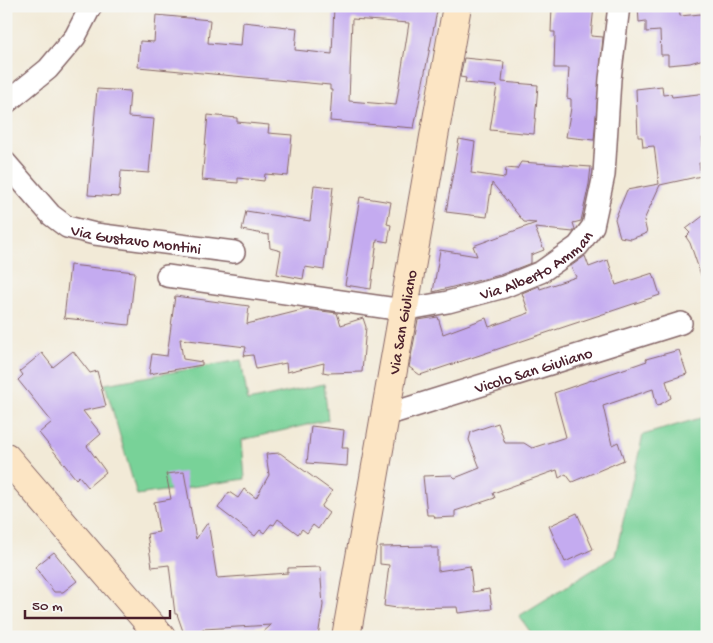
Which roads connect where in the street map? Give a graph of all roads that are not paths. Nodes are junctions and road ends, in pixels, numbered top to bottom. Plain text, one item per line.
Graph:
1 (91, 6) edge
2 (457, 6) edge
3 (618, 6) edge
4 (6, 102) edge
5 (6, 163) edge
6 (234, 252) dead end
7 (167, 276) dead end
8 (403, 310) junction
9 (680, 324) dead end
10 (386, 415) junction
11 (6, 457) edge
12 (161, 637) edge
13 (346, 637) edge

1 - 4 street
2 - 8 main road, Via San Giuliano
3 - 8 street, Via Alberto Amman
5 - 6 street, Via Gustavo Montini
7 - 8 street
8 - 10 main road, Via San Giuliano
9 - 10 street, Vicolo San Giuliano
10 - 13 main road, Via San Giuliano
11 - 12 main road

